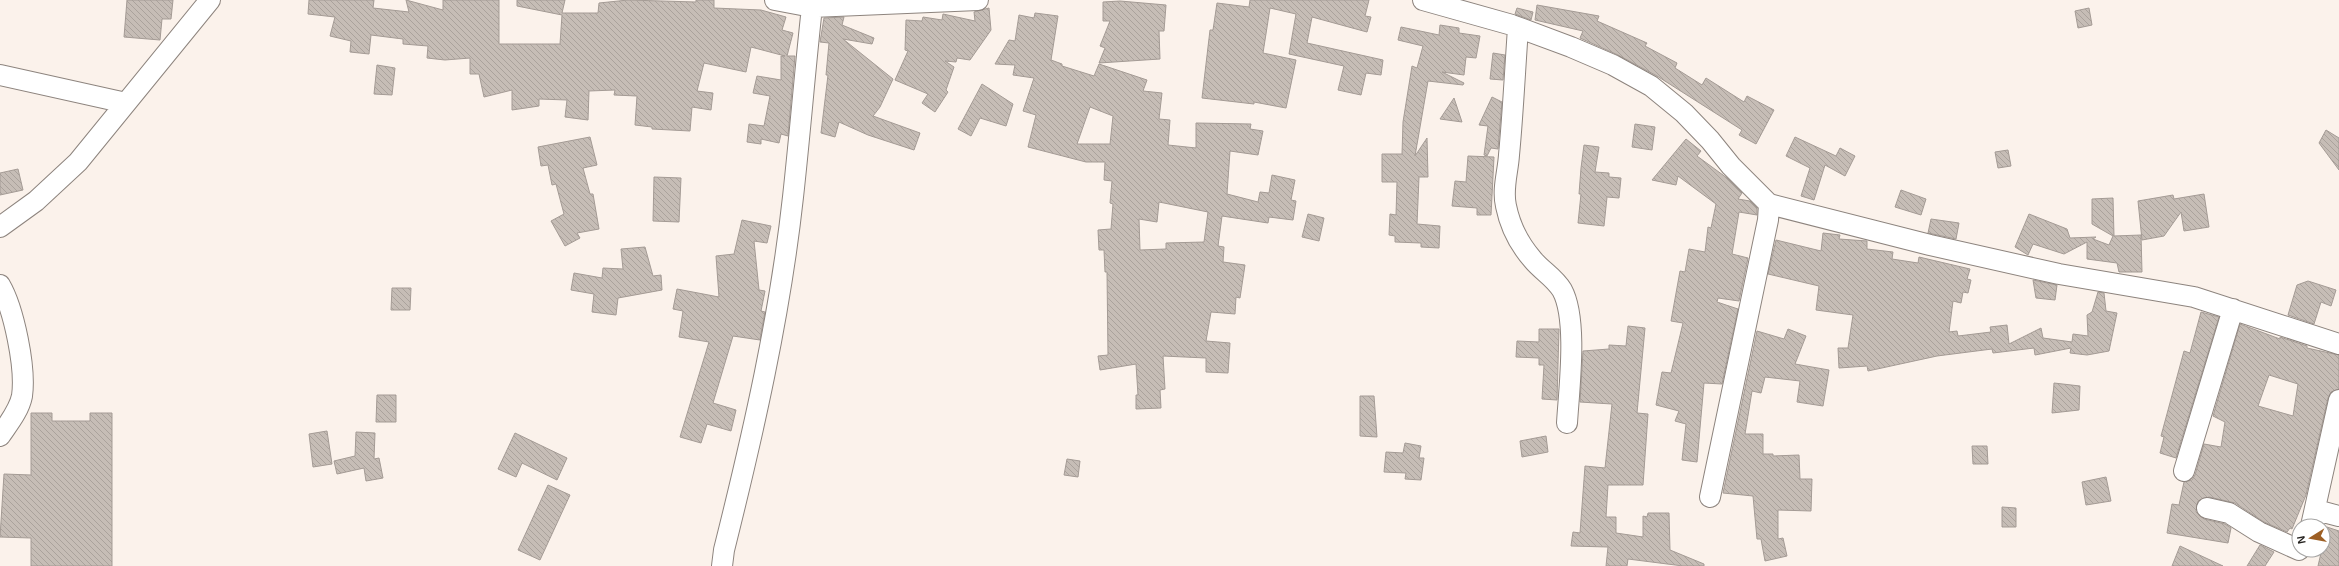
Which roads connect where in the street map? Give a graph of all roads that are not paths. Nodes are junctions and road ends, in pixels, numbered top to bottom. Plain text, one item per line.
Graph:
1 (210, 0) edge
2 (775, 0) edge
3 (978, 0) edge
4 (1423, 0) edge
5 (812, 7) junction
6 (1518, 28) junction
7 (0, 75) edge
8 (126, 103) junction
9 (1769, 204) junction
10 (0, 227) edge
11 (0, 285) edge
12 (2233, 309) junction
13 (2339, 344) edge
14 (2339, 400) edge
15 (1567, 423) dead end
16 (0, 436) edge
17 (2184, 471) dead end
18 (1710, 497) dead end
19 (2207, 508) dead end
20 (2339, 516) edge
21 (2314, 518) edge
22 (2291, 548) edge
23 (722, 566) edge

1 - 8 street
2 - 5 street
3 - 5 street
4 - 6 street
5 - 23 street
6 - 9 street
6 - 15 street
7 - 8 street
8 - 10 street
9 - 12 street
9 - 18 street
11 - 16 street
12 - 13 street
12 - 17 street
14 - 21 street
19 - 22 street
20 - 21 street

